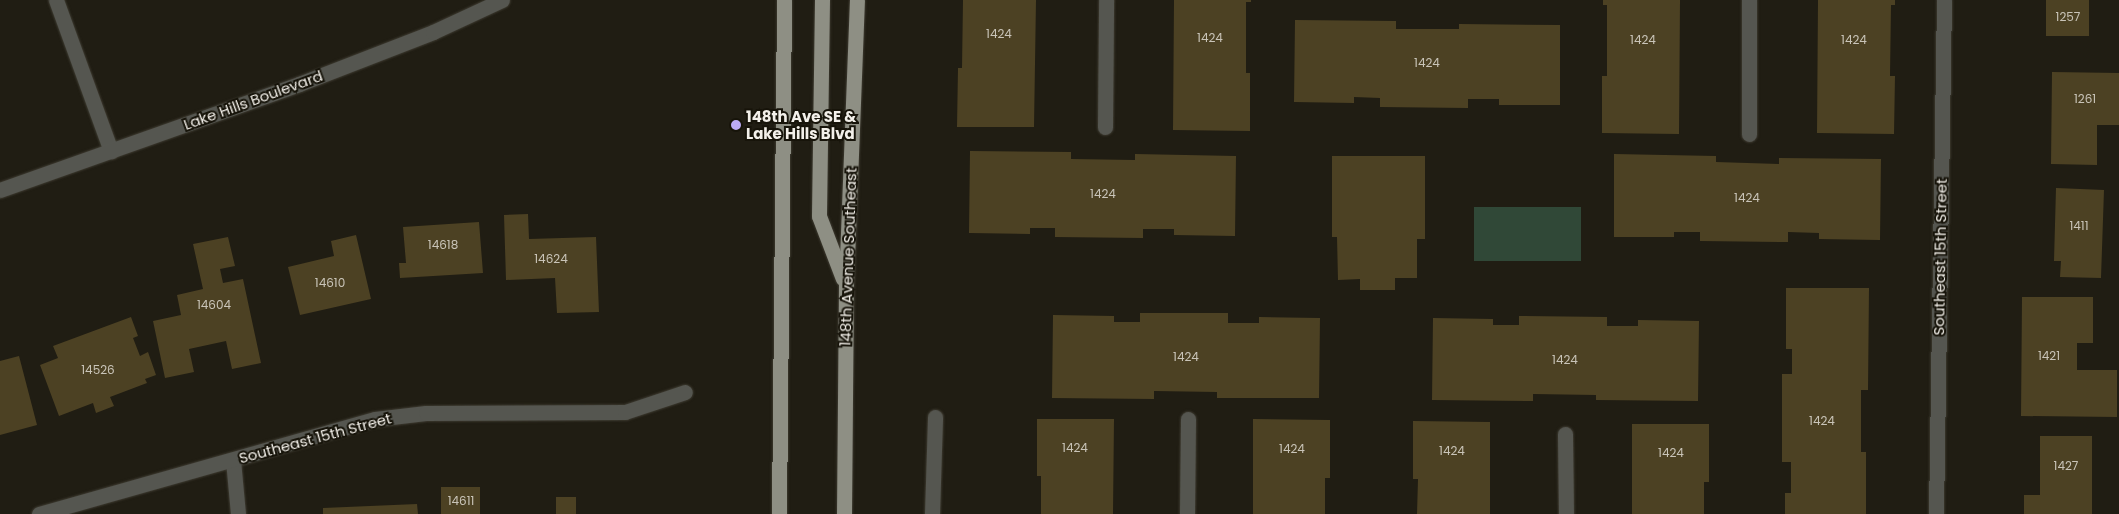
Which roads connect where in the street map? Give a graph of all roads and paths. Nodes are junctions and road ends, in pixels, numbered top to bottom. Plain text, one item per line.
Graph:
1 (56, 0) edge
2 (502, 0) edge
3 (784, 0) edge
4 (822, 0) edge
5 (857, 0) edge
6 (1106, 0) edge
7 (1749, 0) edge
8 (1944, 0) edge
9 (1105, 126) dead end
10 (1749, 134) dead end
11 (111, 151) junction
12 (0, 190) edge
13 (846, 285) junction
14 (685, 392) dead end
15 (935, 418) dead end
16 (1188, 419) dead end
17 (1565, 434) dead end
18 (233, 460) junction
19 (39, 514) edge
20 (238, 514) edge
21 (779, 514) edge
22 (844, 514) edge
23 (932, 514) edge
24 (1187, 514) edge
25 (1566, 514) edge
26 (1936, 514) edge

1 - 11 street
2 - 11 street, Lake Hills Boulevard
3 - 21 main road
4 - 13 main road
5 - 13 main road, 148th Avenue Southeast
6 - 9 street
7 - 10 street
8 - 26 street, Southeast 15th Street
11 - 12 street, Lake Hills Boulevard
13 - 22 main road, 148th Avenue Southeast
14 - 18 street, Southeast 15th Street
15 - 23 street
16 - 24 street
17 - 25 street
18 - 19 street, Southeast 15th Street
18 - 20 street

